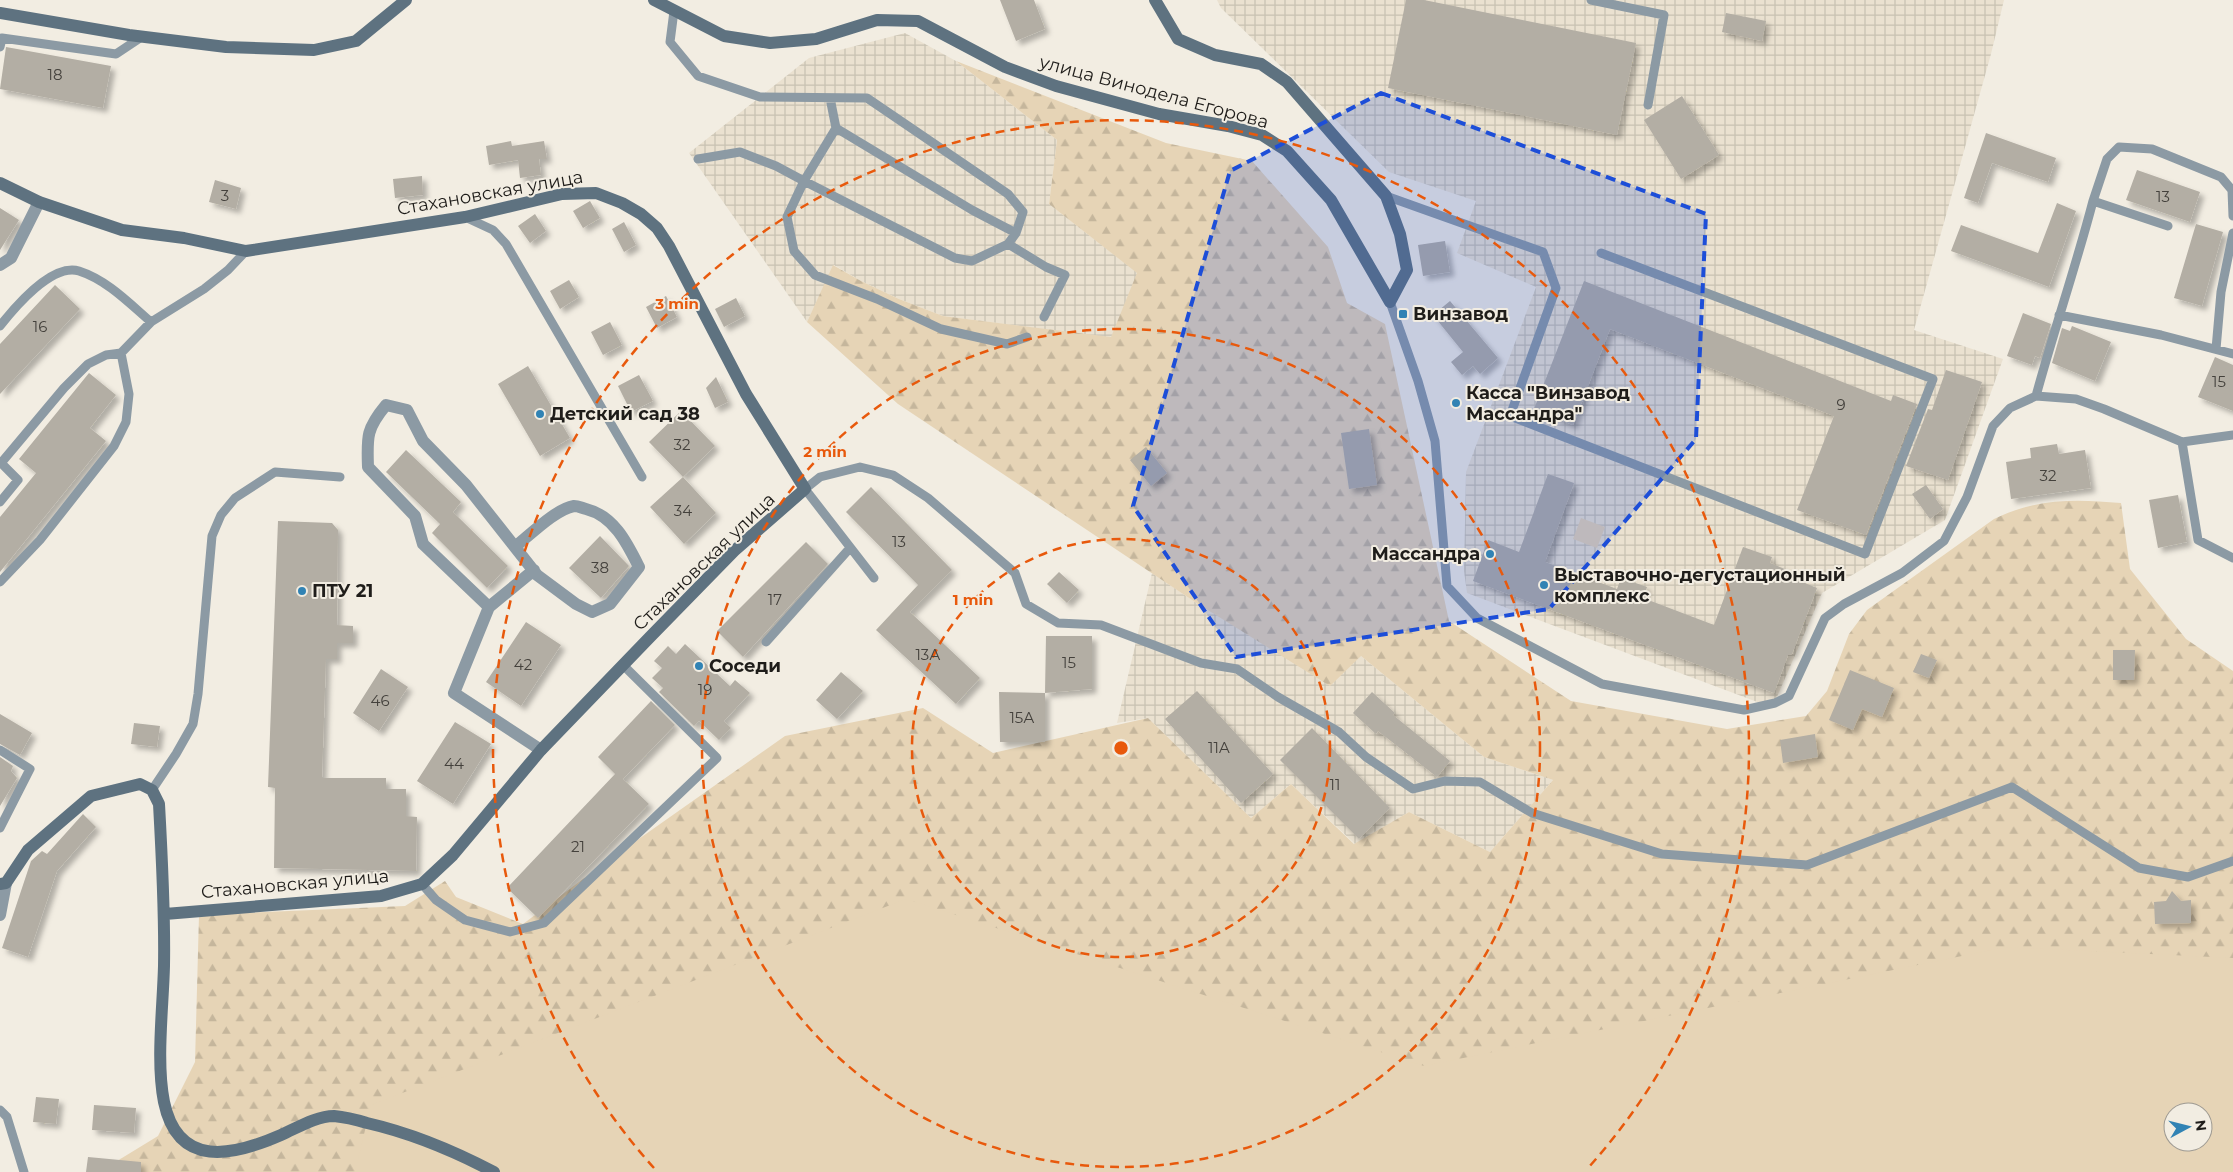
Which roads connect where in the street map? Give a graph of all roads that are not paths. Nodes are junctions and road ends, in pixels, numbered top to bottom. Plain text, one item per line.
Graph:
1 (406, 0) edge
2 (654, 0) edge
3 (1156, 0) edge
4 (1592, 0) edge
5 (674, 12) junction
6 (0, 14) edge
7 (143, 36) junction
8 (0, 47) edge
9 (830, 98) junction
10 (1648, 105) dead end
11 (836, 128) junction
12 (698, 159) dead end
13 (804, 181) junction
14 (0, 183) edge
15 (1386, 196) junction
16 (2093, 201) junction
17 (39, 202) junction
18 (2233, 216) edge
19 (465, 217) junction
20 (2168, 226) dead end
21 (1016, 233) junction
22 (2233, 233) edge
23 (1008, 244) junction
24 (246, 251) junction
25 (1601, 253) dead end
26 (0, 265) edge
27 (1390, 302) junction
28 (2058, 315) junction
29 (1044, 317) dead end
30 (151, 322) junction
31 (0, 326) edge
32 (1027, 337) dead end
33 (2216, 349) junction
34 (121, 352) junction
35 (2233, 354) edge
36 (2036, 396) junction
37 (2233, 435) edge
38 (2182, 442) junction
39 (340, 477) dead end
40 (642, 477) dead end
41 (805, 489) junction
42 (0, 502) edge
43 (516, 546) junction
44 (850, 548) junction
45 (2233, 558) edge
46 (534, 570) junction
47 (874, 578) dead end
48 (0, 582) edge
49 (489, 607) junction
50 (766, 642) dead end
51 (624, 665) junction
52 (0, 750) edge
53 (541, 750) junction
54 (152, 790) junction
55 (0, 828) edge
56 (2233, 861) edge
57 (3, 884) edge
58 (422, 884) junction
59 (165, 914) junction
60 (0, 915) edge
61 (0, 1110) edge
62 (24, 1172) edge
63 (494, 1172) edge

1 - 7 main road
2 - 5 main road, улица Винодела Егорова
3 - 15 main road
4 - 10 lane
5 - 9 lane
5 - 27 main road, улица Винодела Егорова
6 - 7 main road
7 - 8 lane
9 - 11 lane
9 - 21 lane
11 - 13 lane
11 - 21 lane
12 - 13 lane
13 - 23 lane
13 - 32 lane
14 - 17 main road, Стахановская улица
15 - 25 lane
15 - 27 main road
16 - 18 lane
16 - 20 lane
16 - 28 lane
17 - 24 main road, Стахановская улица
17 - 26 street
19 - 24 main road, Стахановская улица
19 - 40 lane
19 - 41 main road, Стахановская улица
21 - 23 lane
22 - 33 lane
23 - 29 lane
24 - 30 lane
27 - 36 lane, улица Винодела Егорова
28 - 33 lane
28 - 36 lane
30 - 31 lane
30 - 34 lane
33 - 35 lane
34 - 42 lane
34 - 48 lane
36 - 38 lane, улица Винодела Егорова
37 - 38 lane
38 - 45 lane
39 - 54 lane
41 - 44 lane
41 - 51 main road, Стахановская улица
41 - 56 lane
43 - 46 street
43 - 46 street
43 - 49 street
44 - 47 lane
44 - 50 lane
46 - 49 street
49 - 53 street
51 - 53 main road, Стахановская улица
51 - 58 lane
52 - 55 lane
53 - 58 main road, Стахановская улица
54 - 57 main road
54 - 59 main road
57 - 60 street
58 - 59 main road, Стахановская улица
59 - 63 main road
61 - 62 lane

